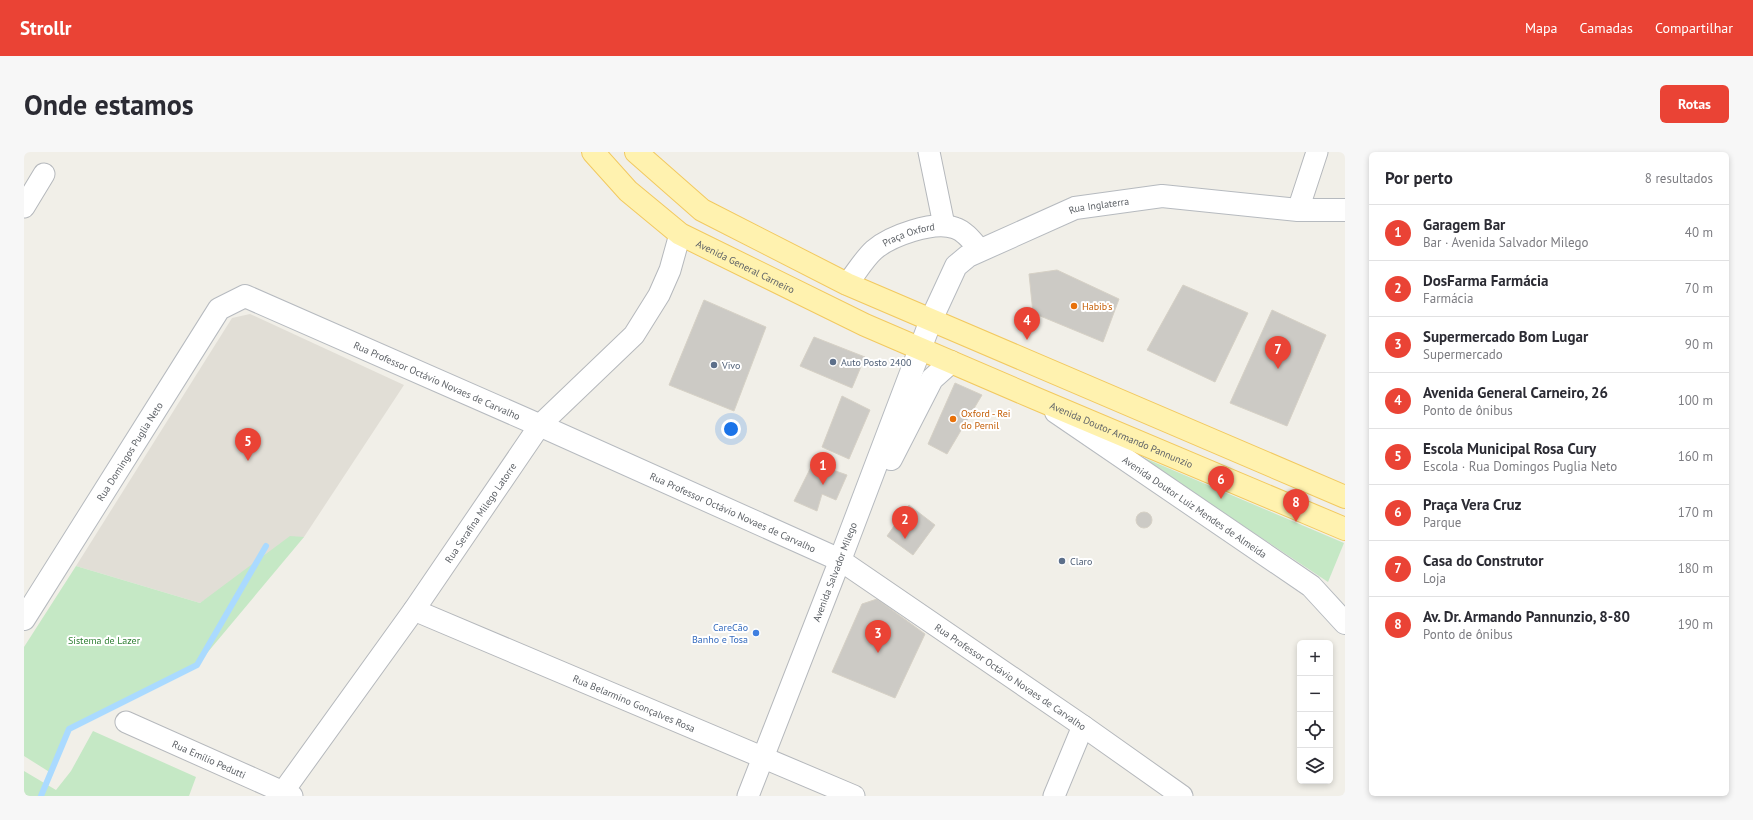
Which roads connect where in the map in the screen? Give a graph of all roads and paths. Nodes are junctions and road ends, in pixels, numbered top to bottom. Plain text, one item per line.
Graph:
1 (593, 152) edge
2 (636, 152) edge
3 (929, 152) edge
4 (1317, 152) edge
5 (44, 174) dead end
6 (24, 207) edge
7 (1298, 210) junction
8 (1345, 210) edge
9 (944, 225) junction
10 (680, 234) junction
11 (980, 250) junction
12 (847, 284) junction
13 (245, 296) joint
14 (931, 320) junction
15 (920, 348) junction
16 (951, 362) junction
17 (1037, 399) junction
18 (540, 425) junction
19 (1345, 497) edge
20 (1345, 529) edge
21 (840, 560) junction
22 (414, 610) junction
23 (24, 619) edge
24 (1345, 623) edge
25 (126, 722) dead end
26 (1083, 726) junction
27 (763, 758) junction
28 (284, 794) edge
29 (748, 796) edge
30 (854, 796) edge
31 (1054, 796) edge
32 (1182, 796) edge

1 - 10 main road, Avenida General Carneiro
2 - 12 main road
3 - 9 street
4 - 7 street
5 - 6 street
7 - 8 street, Rua Inglaterra
7 - 11 street, Rua Inglaterra
9 - 11 street, Praça Oxford
9 - 12 street, Praça Oxford
10 - 15 main road, Avenida General Carneiro
10 - 18 street, Rua Serafina Milego Latorre
11 - 14 street, Rua Inglaterra
12 - 14 main road
13 - 18 street, Rua Professor Octávio Novaes de Carvalho
13 - 23 street, Rua Domingos Puglia Neto
14 - 15 street, Rua Inglaterra
14 - 19 main road
15 - 16 main road, Avenida Doutor Armando Pannunzio
15 - 21 street, Avenida Salvador Milego
16 - 17 main road, Avenida Doutor Armando Pannunzio
16 - 21 street
17 - 20 main road, Avenida Doutor Armando Pannunzio
17 - 24 street, Avenida Doutor Luiz Mendes de Almeida
18 - 21 street, Rua Professor Octávio Novaes de Carvalho
18 - 22 street, Rua Serafina Milego Latorre
21 - 26 street, Rua Professor Octávio Novaes de Carvalho
21 - 27 street, Avenida Salvador Milego
22 - 27 street, Rua Belarmino Gonçalves Rosa
22 - 28 street, Rua Serafina Milego Latorre
25 - 28 street, Rua Emílio Pedutti
26 - 31 street
26 - 32 street, Rua Professor Octávio Novaes de Carvalho
27 - 29 street, Avenida Salvador Milego
27 - 30 street, Rua Belarmino Gonçalves Rosa

